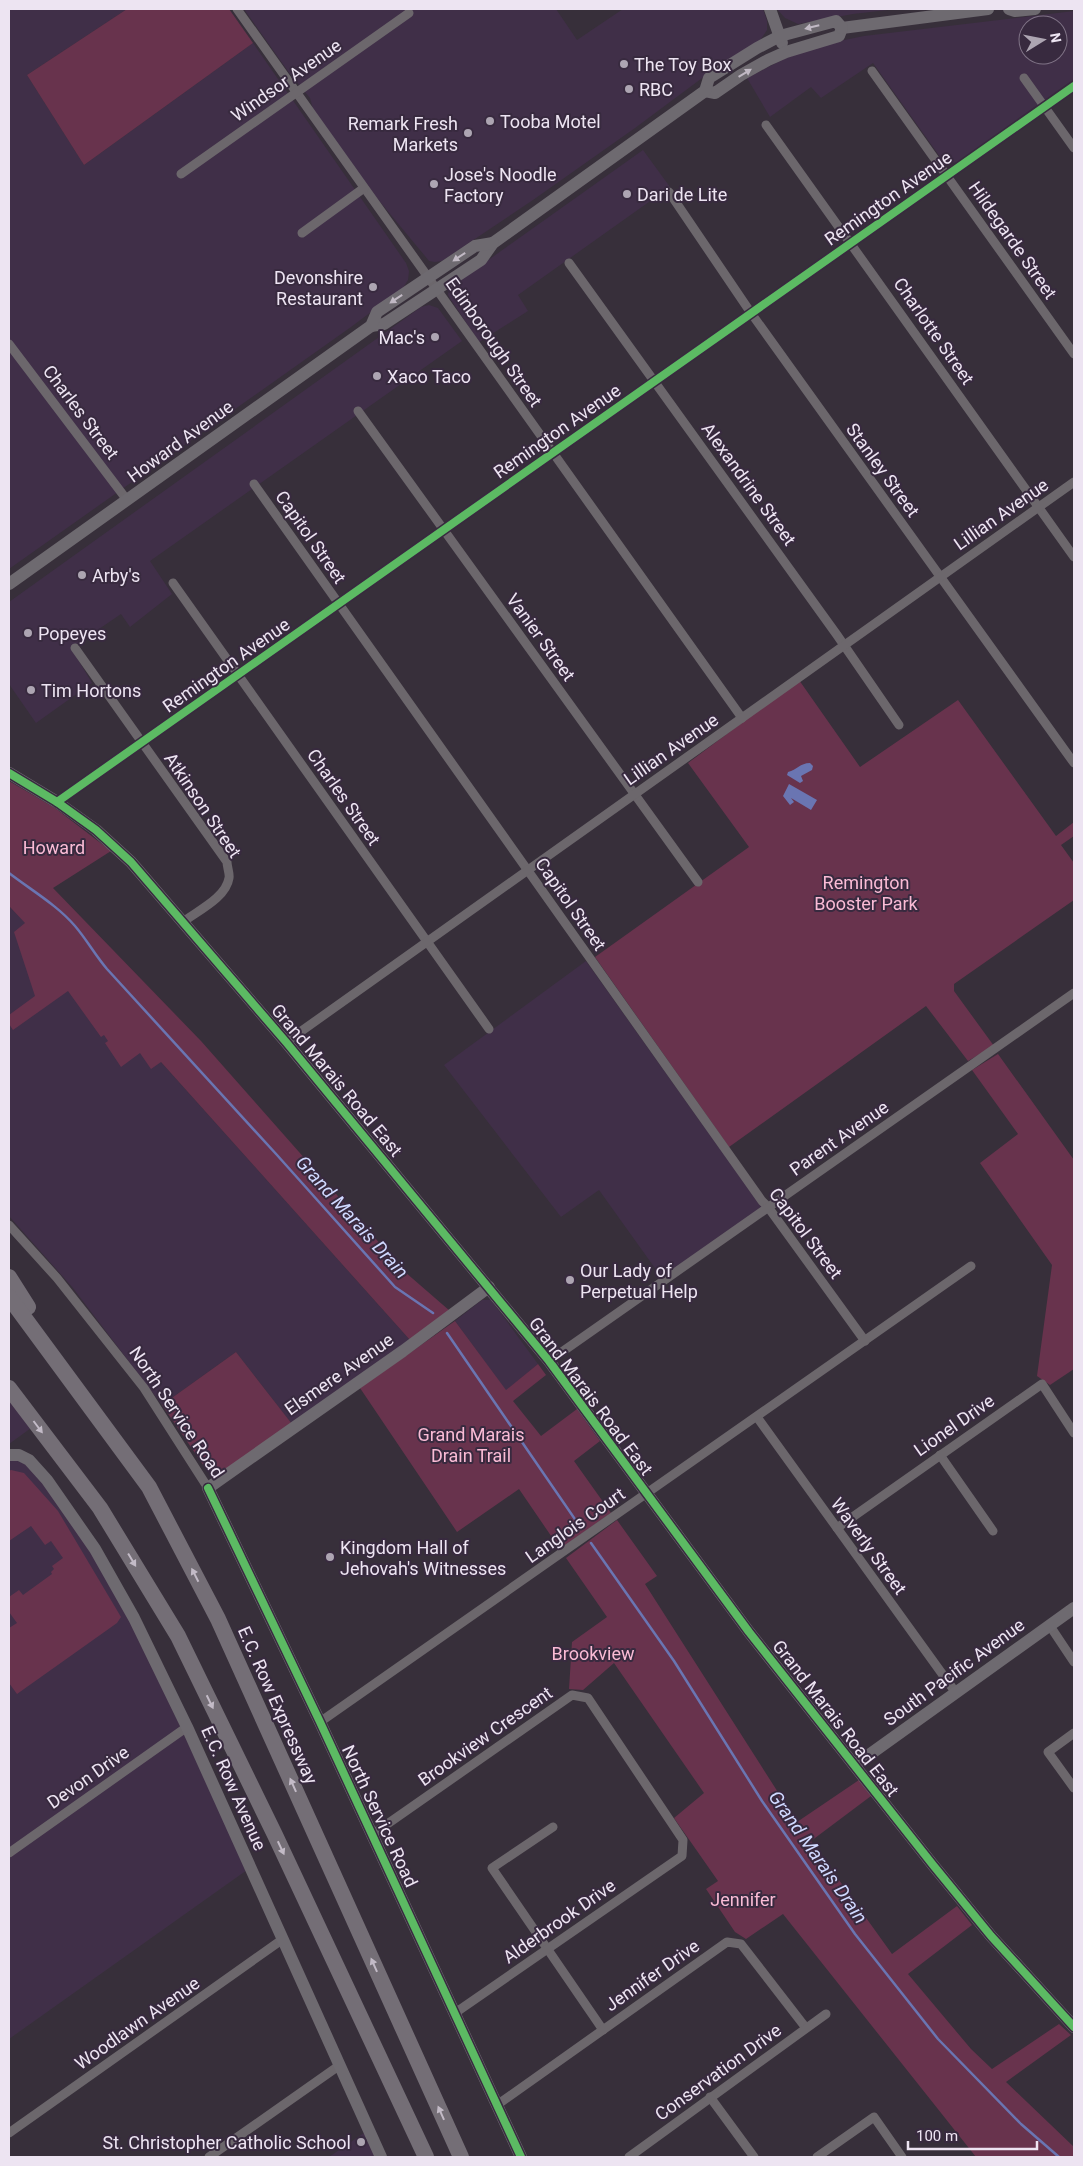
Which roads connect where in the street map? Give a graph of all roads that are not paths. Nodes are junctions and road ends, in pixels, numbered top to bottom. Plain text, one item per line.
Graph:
1 (237, 9) edge
2 (770, 9) edge
3 (988, 9) edge
4 (1009, 9) edge
5 (1035, 9) edge
6 (409, 13) dead end
7 (842, 28) junction
8 (780, 36) junction
9 (786, 52) junction
10 (872, 71) dead end
11 (1024, 78) dead end
12 (1074, 86) edge
13 (705, 91) junction
14 (296, 93) junction
15 (1044, 106) junction
16 (766, 124) dead end
17 (1074, 148) edge
18 (180, 174) dead end
19 (947, 175) junction
20 (364, 188) junction
21 (669, 192) dead end
22 (302, 233) dead end
23 (493, 243) junction
24 (851, 243) junction
25 (569, 263) dead end
26 (428, 278) junction
27 (437, 290) junction
28 (751, 313) junction
29 (371, 326) junction
30 (9, 344) edge
31 (1074, 354) edge
32 (654, 381) junction
33 (358, 411) dead end
34 (552, 453) junction
35 (1074, 482) edge
36 (254, 484) dead end
37 (127, 500) junction
38 (1039, 507) junction
39 (444, 530) junction
40 (1074, 557) edge
41 (940, 577) junction
42 (173, 583) dead end
43 (9, 584) edge
44 (338, 604) junction
45 (845, 645) junction
46 (75, 648) dead end
47 (238, 675) junction
48 (742, 718) junction
49 (899, 725) dead end
50 (142, 742) junction
51 (1074, 763) edge
52 (9, 773) edge
53 (634, 794) junction
54 (57, 802) junction
55 (527, 871) junction
56 (698, 882) dead end
57 (183, 922) junction
58 (428, 942) junction
59 (1074, 993) edge
60 (490, 1029) dead end
61 (286, 1042) junction
62 (768, 1207) junction
63 (9, 1225) edge
64 (970, 1266) dead end
65 (9, 1278) edge
66 (489, 1287) junction
67 (9, 1297) edge
68 (865, 1341) junction
69 (549, 1361) junction
70 (9, 1388) edge
71 (757, 1417) junction
72 (1074, 1433) edge
73 (940, 1454) junction
74 (14, 1455) edge
75 (149, 1488) junction
76 (208, 1488) junction
77 (646, 1495) junction
78 (837, 1528) junction
79 (993, 1531) dead end
80 (1074, 1608) edge
81 (1050, 1626) junction
82 (1074, 1662) edge
83 (956, 1693) junction
84 (320, 1722) junction
85 (187, 1727) junction
86 (1074, 1733) edge
87 (855, 1765) junction
88 (1074, 1788) edge
89 (553, 1827) dead end
90 (372, 1834) junction
91 (9, 1853) edge
92 (682, 1856) joint
93 (283, 1939) junction
94 (549, 1948) junction
95 (455, 2014) junction
96 (826, 2014) dead end
97 (1074, 2027) edge
98 (806, 2028) junction
99 (603, 2030) junction
100 (340, 2065) junction
101 (710, 2097) junction
102 (497, 2105) junction
103 (9, 2133) edge
104 (209, 2157) edge
105 (381, 2157) edge
106 (426, 2157) edge
107 (461, 2157) edge
108 (521, 2157) edge
109 (629, 2157) edge
110 (754, 2157) edge
111 (817, 2157) edge
112 (902, 2157) edge

1 - 14 street, Edinborough Street
2 - 8 street
3 - 7 street, Howard Avenue
4 - 5 street
6 - 14 street, Windsor Avenue
7 -> 8 street, Howard Avenue
7 - 9 street, Howard Avenue
8 - 9 street
8 - 13 street, Howard Avenue
13 -> 9 street, Howard Avenue
10 - 19 street, Hildegarde Street
11 - 15 street
12 - 15 street, Remington Avenue
13 - 23 street, Howard Avenue
14 - 18 street, Windsor Avenue
14 - 20 street, Edinborough Street
15 - 17 street
15 - 19 street, Remington Avenue
16 - 24 street, Charlotte Street
19 - 24 street, Remington Avenue
19 - 31 street, Hildegarde Street
20 - 22 street
20 - 26 street, Edinborough Street
21 - 28 street, Stanley Street
23 -> 26 street, Howard Avenue
23 - 27 street, Howard Avenue
24 - 28 street, Remington Avenue
24 - 38 street, Charlotte Street
25 - 32 street, Alexandrine Street
26 - 27 street, Edinborough Street
26 -> 29 street, Howard Avenue
27 - 29 street, Howard Avenue
27 - 34 street, Edinborough Street
28 - 32 street, Remington Avenue
28 - 41 street, Stanley Street
29 - 37 street, Howard Avenue
30 - 37 street, Charles Street
32 - 34 street, Remington Avenue
32 - 45 street, Alexandrine Street
33 - 39 street, Vanier Street
34 - 39 street, Remington Avenue
34 - 48 street, Edinborough Street
35 - 38 street, Lillian Avenue
36 - 44 street, Capitol Street
37 - 43 street, Howard Avenue
38 - 40 street, Charlotte Street
38 - 41 street, Lillian Avenue
39 - 44 street, Remington Avenue
39 - 53 street, Vanier Street
41 - 45 street, Lillian Avenue
41 - 51 street, Stanley Street
42 - 47 street, Charles Street
44 - 47 street, Remington Avenue
44 - 55 street, Capitol Street
45 - 48 street, Lillian Avenue
45 - 49 street, Alexandrine Street
46 - 50 street, Atkinson Street
47 - 50 street, Remington Avenue
47 - 58 street, Charles Street
48 - 53 street, Lillian Avenue
50 - 54 street, Remington Avenue
50 - 57 street, Atkinson Street
52 - 54 street, Grand Marais Road East
53 - 55 street, Lillian Avenue
53 - 56 street, Vanier Street
54 - 57 street, Grand Marais Road East
55 - 58 street, Lillian Avenue
55 - 62 street, Capitol Street
57 - 61 street, Grand Marais Road East
58 - 60 street, Charles Street
58 - 61 street, Lillian Avenue
59 - 62 street, Parent Avenue
61 - 66 street, Grand Marais Road East
62 - 68 street, Capitol Street
62 - 69 street, Parent Avenue
63 - 76 street, North Service Road
64 - 68 street, Langlois Court
65 - 75 highway
66 - 69 street, Grand Marais Road East
66 - 76 street, Elsmere Avenue
67 - 75 highway, E.C. Row Expressway
68 - 71 street, Langlois Court
69 - 77 street, Grand Marais Road East
70 -> 106 highway
71 - 77 street, Langlois Court
71 - 78 street, Waverly Street
72 - 73 street, Lionel Drive
73 - 78 street, Lionel Drive
73 - 79 street
74 - 85 street, E.C. Row Avenue
107 -> 75 highway, E.C. Row Expressway
76 - 84 street, North Service Road
77 - 84 street, Langlois Court
77 - 87 street, Grand Marais Road East
78 - 83 street, Waverly Street
80 - 81 street, South Pacific Avenue
81 - 82 street
81 - 83 street, South Pacific Avenue
83 - 87 street, South Pacific Avenue
84 - 90 street, North Service Road
85 - 91 street, Devon Drive
85 - 93 street, E.C. Row Avenue
86 - 88 street
87 - 97 street, Grand Marais Road East
89 - 94 street
90 - 92 street, Brookview Crescent
90 - 95 street, North Service Road
92 - 94 street, Alderbrook Drive
93 - 100 street, E.C. Row Avenue
93 - 103 street, Woodlawn Avenue
94 - 95 street, Alderbrook Drive
94 - 99 street
95 - 102 street, North Service Road
96 - 98 street, Conservation Drive
98 - 99 street, Jennifer Drive
98 - 101 street, Conservation Drive
99 - 102 street, Jennifer Drive
100 - 104 street
100 - 105 street, E.C. Row Avenue
101 - 109 street, Conservation Drive
101 - 110 street
102 - 108 street, North Service Road
111 - 112 street

